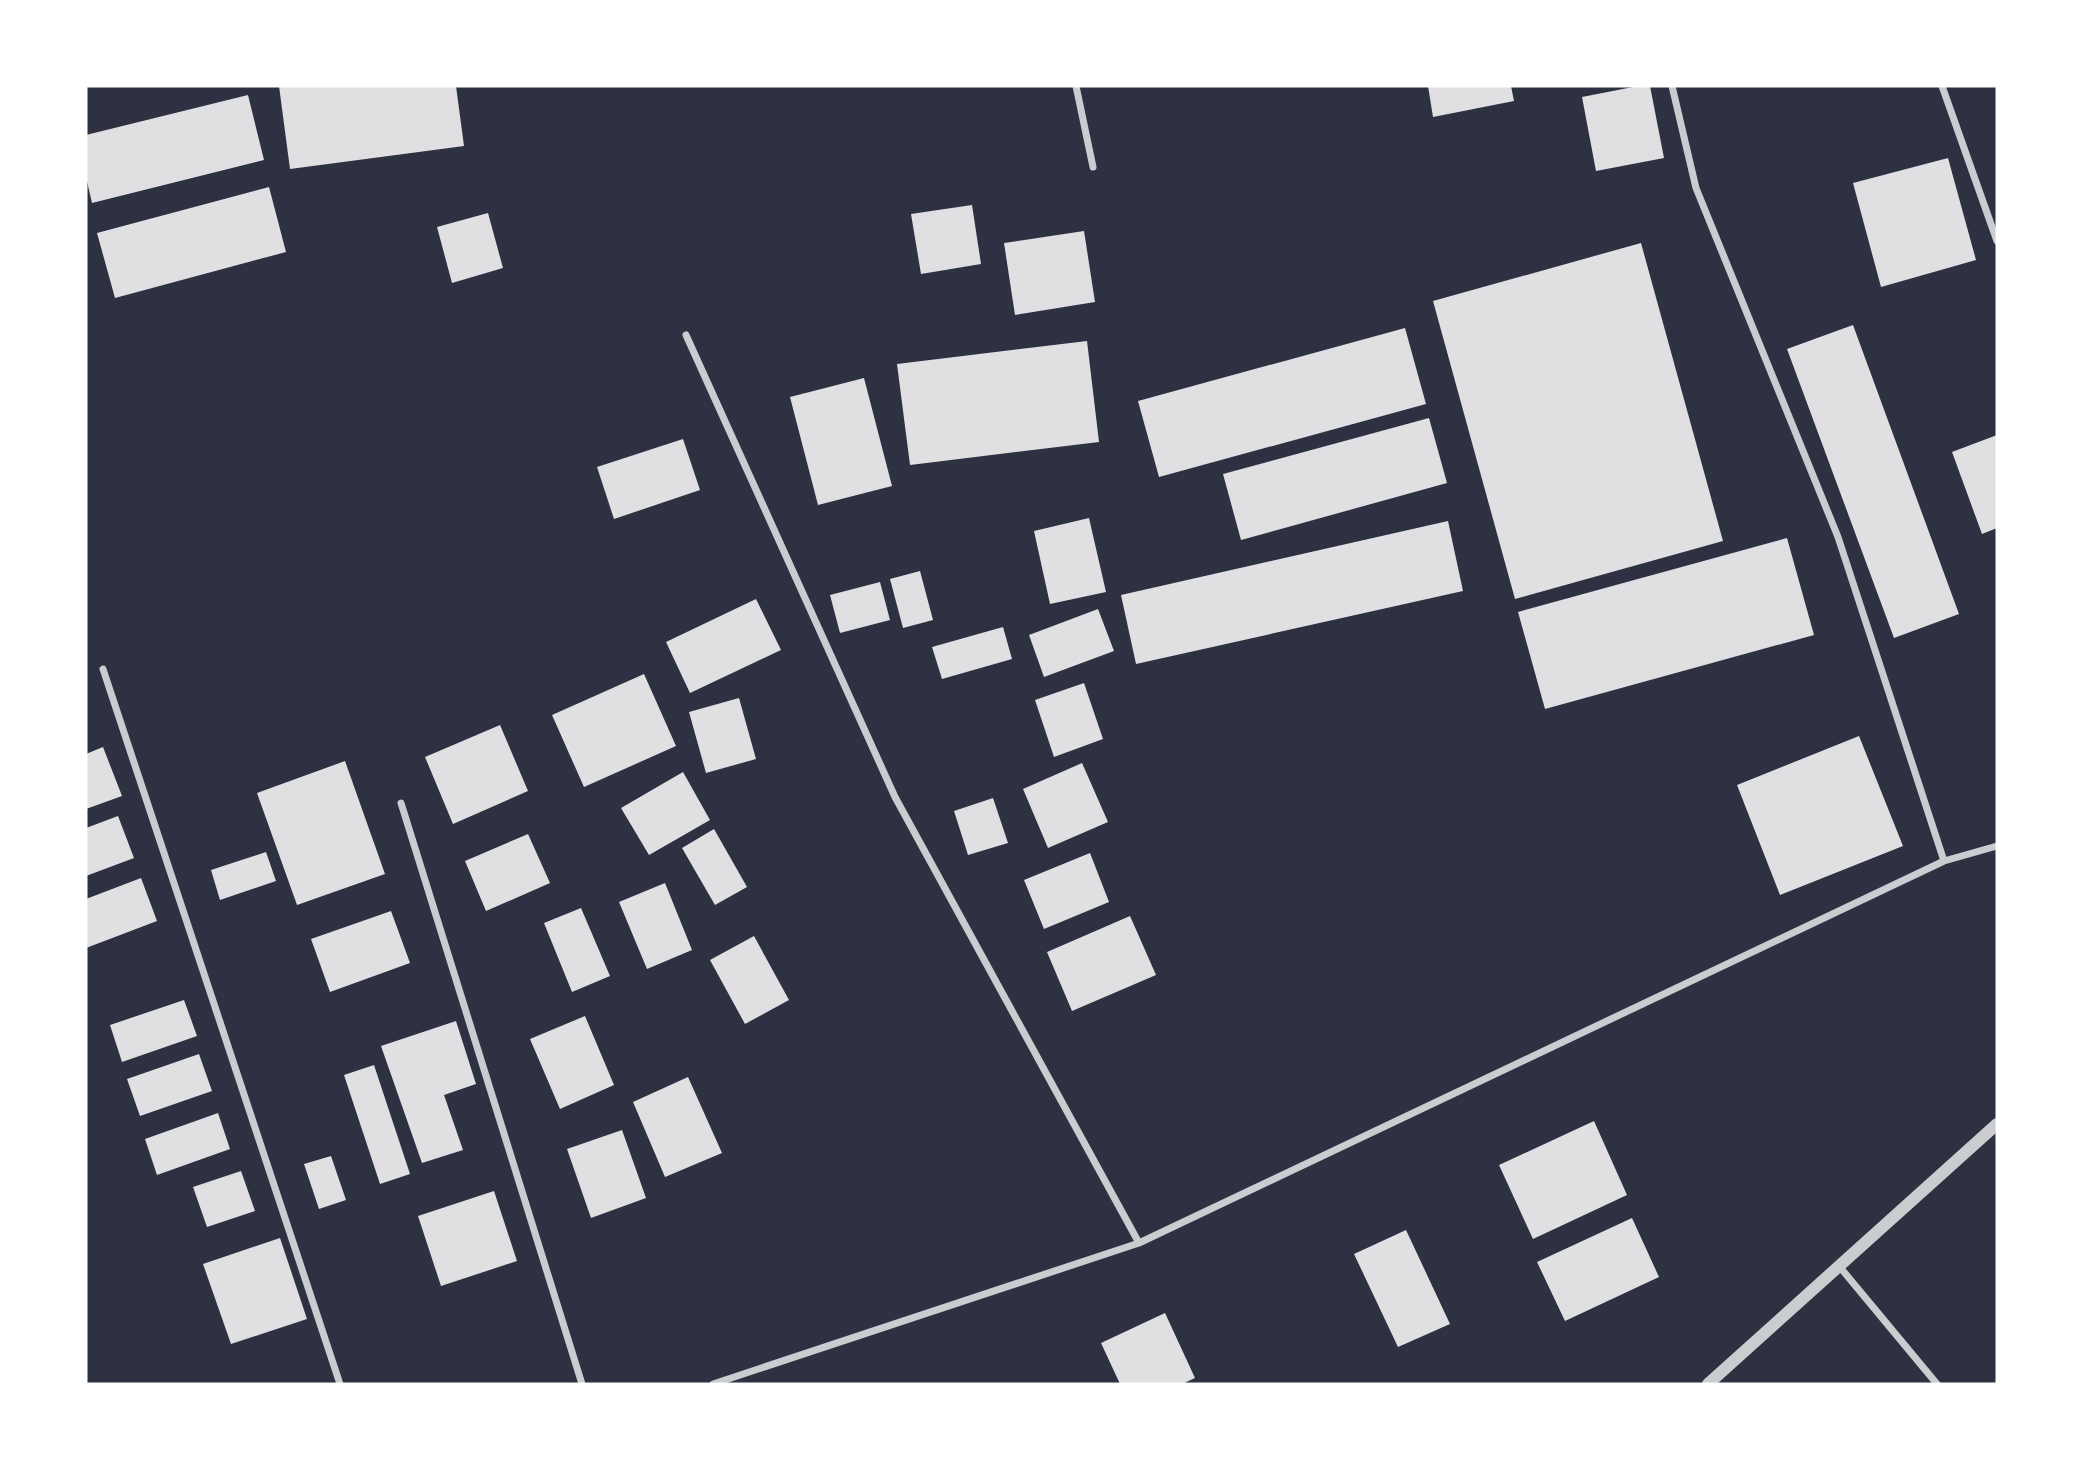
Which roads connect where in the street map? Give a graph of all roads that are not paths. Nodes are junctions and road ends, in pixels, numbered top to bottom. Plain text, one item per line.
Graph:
1 (1076, 86) edge
2 (1672, 86) edge
3 (1942, 86) edge
4 (1093, 167) dead end
5 (1997, 241) edge
6 (686, 335) dead end
7 (103, 669) dead end
8 (401, 803) dead end
9 (1997, 846) edge
10 (1944, 862) junction
11 (1997, 1124) edge
12 (1139, 1243) junction
13 (1839, 1266) junction
14 (340, 1384) edge
15 (582, 1384) edge
16 (713, 1384) edge
17 (1708, 1384) edge
18 (1937, 1384) edge

1 - 4 street
2 - 10 street
3 - 5 street
6 - 12 street
7 - 14 street
8 - 15 street
9 - 10 street
10 - 12 street
11 - 13 street
12 - 16 street
13 - 17 street
13 - 18 street

